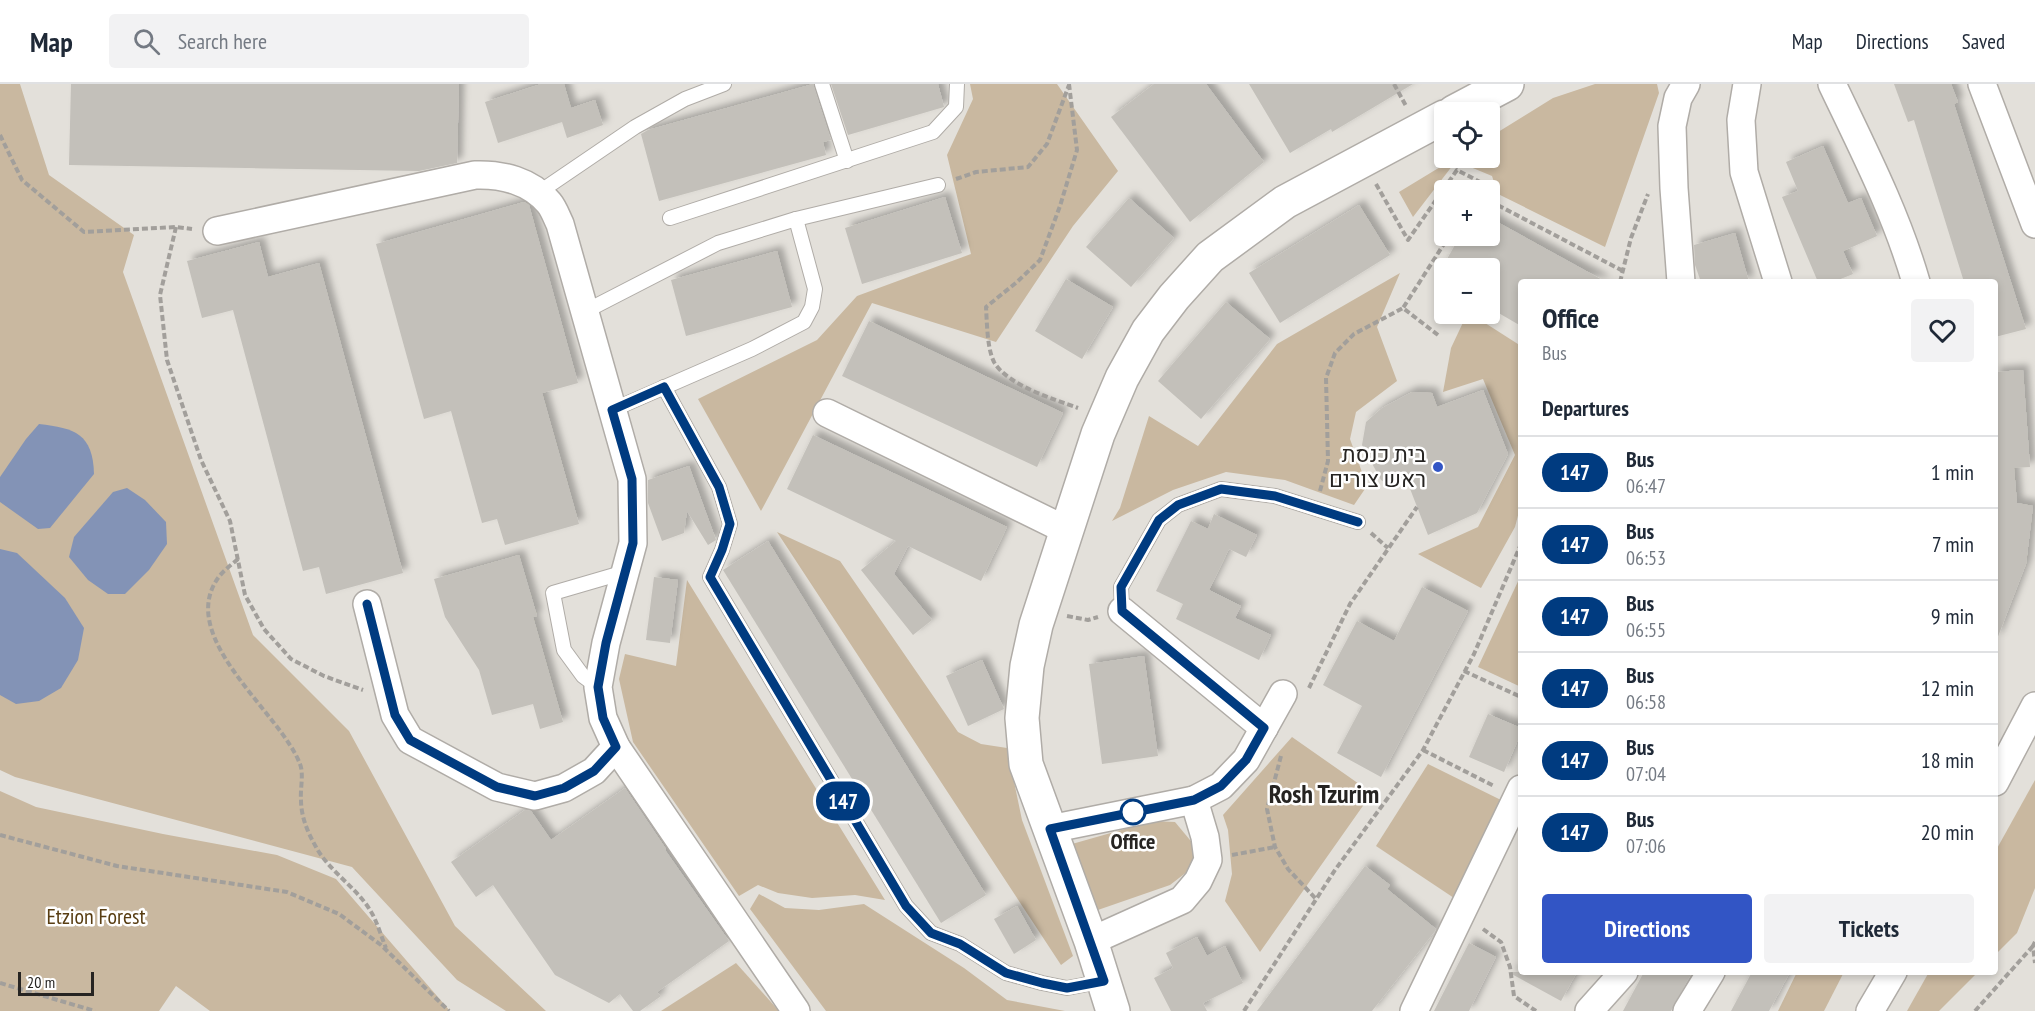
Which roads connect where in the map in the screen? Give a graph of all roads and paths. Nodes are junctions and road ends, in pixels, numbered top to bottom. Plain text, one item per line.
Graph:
1 (724, 84) edge
2 (822, 84) edge
3 (957, 84) edge
4 (1069, 84) edge
5 (1507, 84) edge
6 (1686, 84) edge
7 (1747, 84) edge
8 (1832, 84) edge
9 (1982, 84) edge
10 (1473, 102) edge
11 (1434, 122) edge
12 (0, 135) edge
13 (847, 161) junction
14 (1363, 161) junction
15 (1449, 180) edge
16 (1476, 180) edge
17 (938, 185) joint
18 (538, 193) junction
19 (1648, 193) dead end
20 (1434, 202) edge
21 (1500, 206) edge
22 (670, 218) dead end
23 (796, 219) junction
24 (2035, 224) edge
25 (176, 227) junction
26 (217, 231) joint
27 (1443, 246) edge
28 (1623, 271) junction
29 (1621, 279) edge
30 (1680, 279) edge
31 (1777, 279) edge
32 (1915, 279) edge
33 (1403, 308) junction
34 (584, 312) junction
35 (1438, 335) dead end
36 (664, 387) junction
37 (612, 410) junction
38 (827, 413) dead end
39 (1105, 418) junction
40 (1417, 507) dead end
41 (1316, 509) junction
42 (1358, 522) dead end
43 (1066, 530) junction
44 (1518, 551) edge
45 (238, 559) junction
46 (625, 572) junction
47 (367, 604) dead end
48 (1122, 611) junction
49 (1041, 612) junction
50 (1464, 671) junction
51 (598, 687) junction
52 (1283, 694) joint
53 (390, 696) junction
54 (1518, 696) edge
55 (2035, 706) edge
56 (1264, 728) junction
57 (1285, 746) dead end
58 (616, 747) junction
59 (1423, 750) junction
60 (1998, 776) edge
61 (1518, 794) edge
62 (1518, 796) edge
63 (1194, 800) junction
64 (1050, 829) junction
65 (0, 835) edge
66 (1275, 847) junction
67 (1208, 860) junction
68 (1316, 899) junction
69 (1461, 913) junction
70 (1091, 941) junction
71 (2034, 944) edge
72 (387, 951) junction
73 (2035, 963) edge
74 (1621, 975) edge
75 (1709, 975) edge
76 (1891, 975) edge
77 (0, 983) edge
78 (1109, 996) edge
79 (95, 1011) edge
80 (449, 1011) edge
81 (796, 1011) edge
82 (1244, 1011) edge
83 (1414, 1011) edge
84 (1536, 1011) edge
85 (1589, 1011) edge
86 (1688, 1011) edge
87 (1870, 1011) edge
88 (1976, 1011) edge

1 - 18 lane
2 - 13 lane
3 - 13 lane
4 - 17 path
4 - 39 path
5 - 10 street
6 - 30 street
7 - 31 street
8 - 32 street
9 - 24 street
11 - 14 street
12 - 25 path
13 - 22 lane
14 - 20 path
14 - 39 street
15 - 16 path
17 - 23 lane
18 - 26 street
18 - 34 street
19 - 28 path
21 - 28 path
23 - 34 lane
23 - 36 lane
25 - 26 path
25 - 45 path
27 - 33 path
28 - 29 path
33 - 35 path
33 - 41 path
34 - 37 street
36 - 37 lane
36 - 78 lane
37 - 46 street
38 - 43 street
39 - 43 street
40 - 52 path
41 - 42 lane
41 - 48 lane
43 - 49 street
44 - 50 path
45 - 53 path
45 - 72 path
46 - 51 street
46 - 51 lane
47 - 53 street
48 - 49 path
48 - 56 street
49 - 64 street
50 - 54 path
50 - 59 path
51 - 58 street
52 - 56 street
53 - 58 street
55 - 60 street
56 - 63 street
57 - 66 path
58 - 81 street
59 - 61 path
59 - 68 path
62 - 69 street
63 - 64 street
63 - 67 street
64 - 70 street
65 - 72 path
66 - 67 path
66 - 68 path
67 - 70 street
68 - 82 path
69 - 83 street
69 - 84 path
70 - 78 street
71 - 73 path
71 - 88 path
72 - 80 path
74 - 85 street
75 - 86 street
76 - 87 street
77 - 79 path

